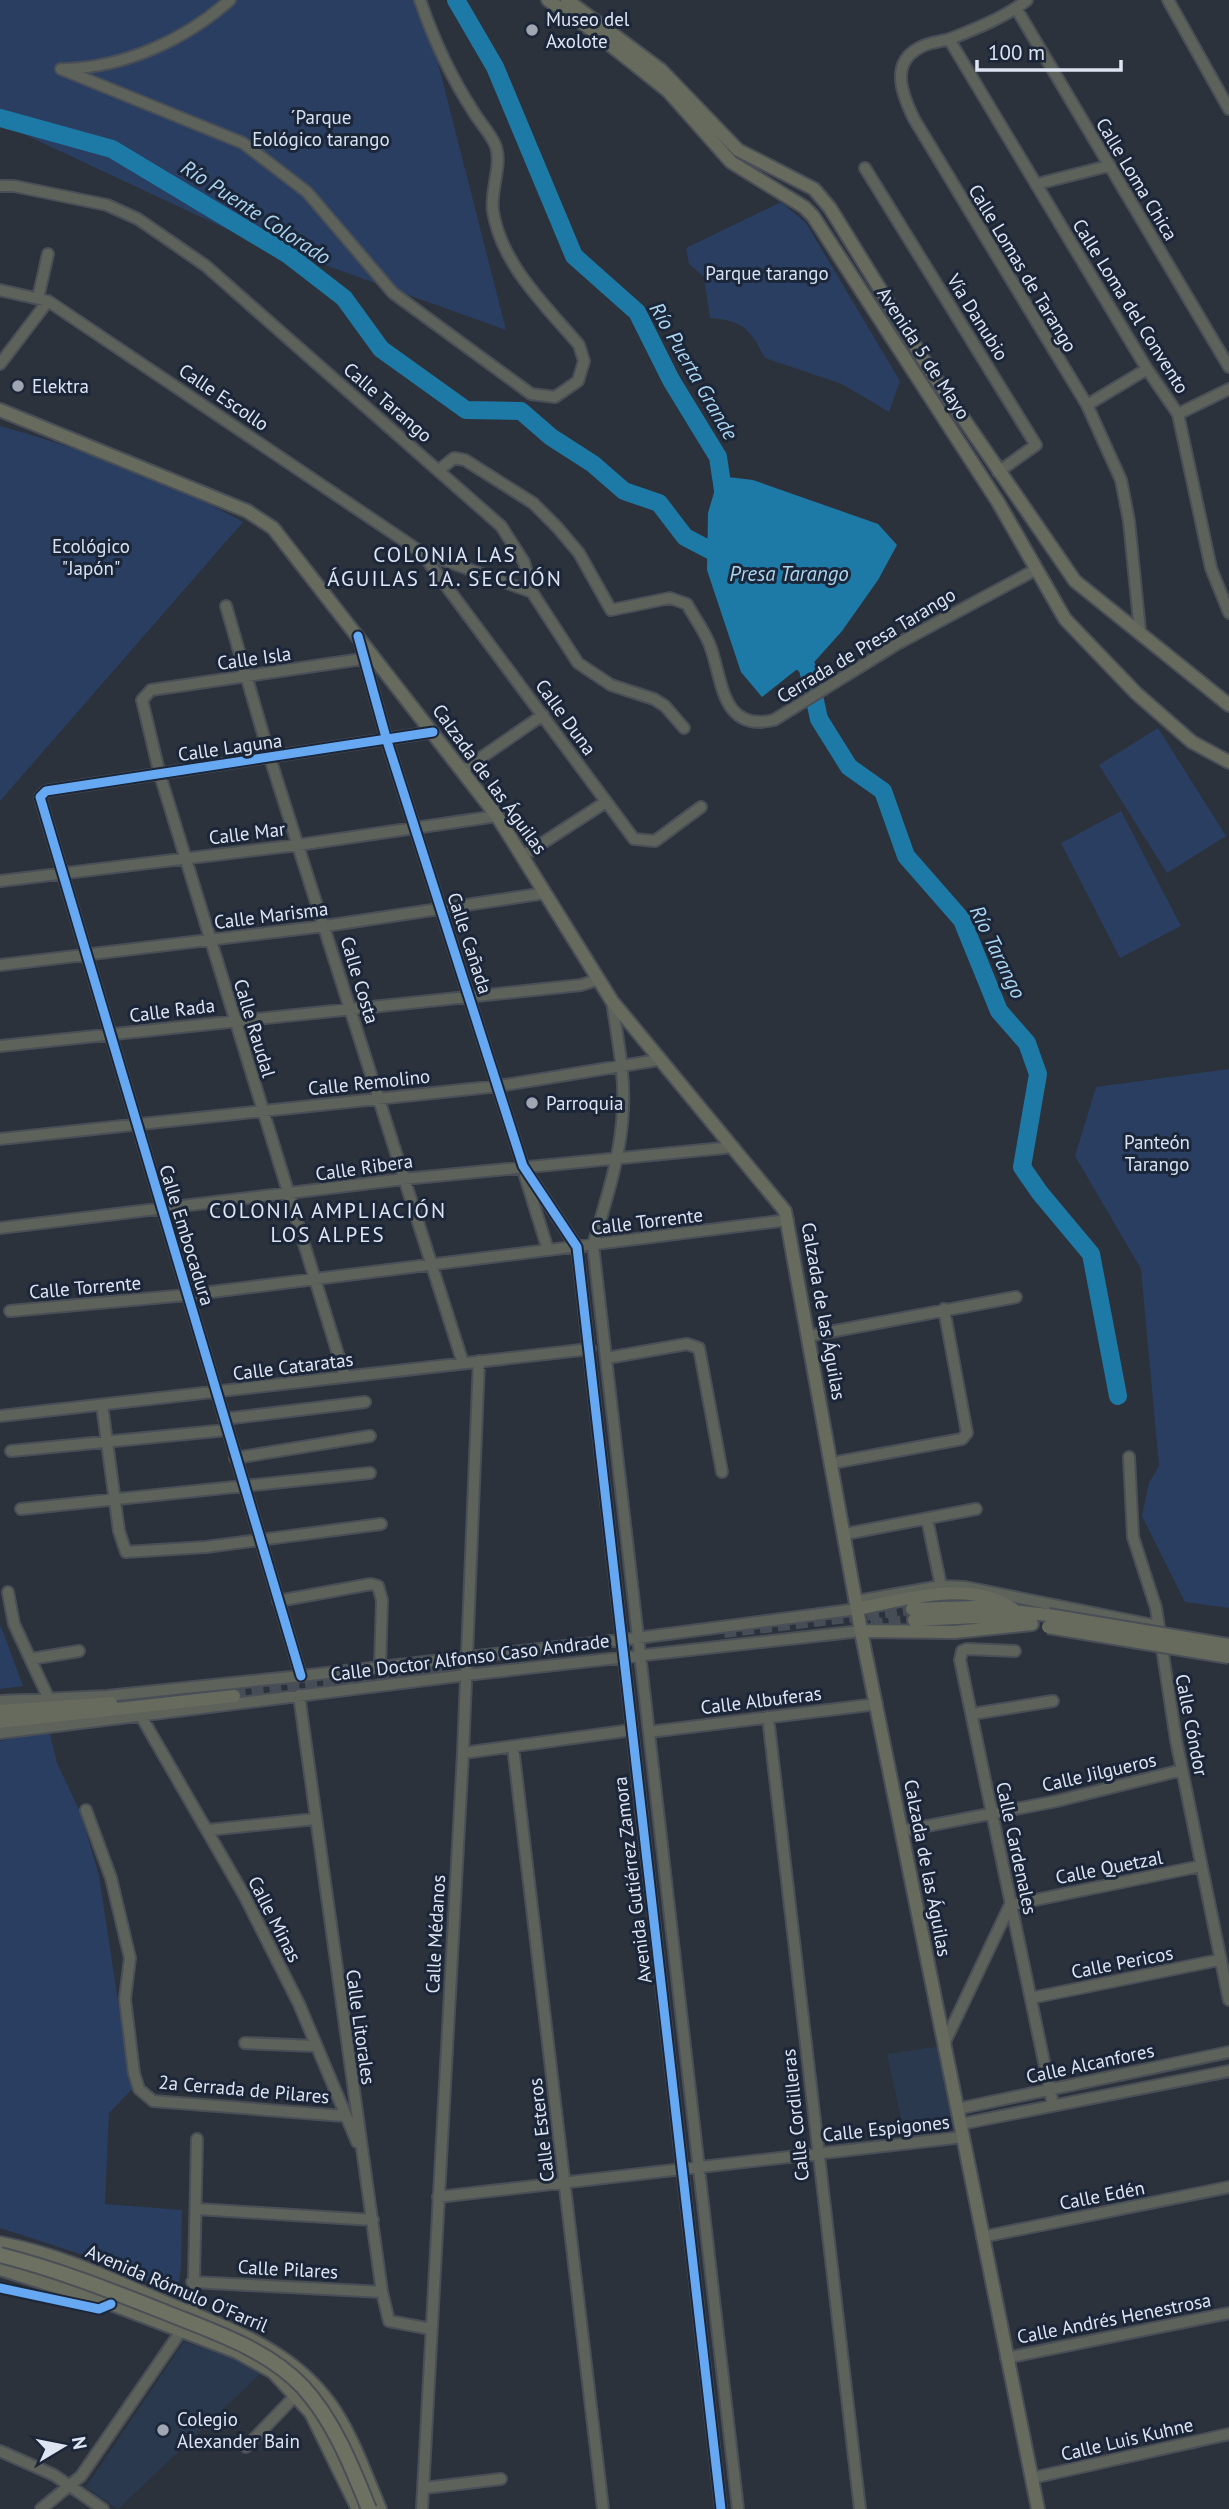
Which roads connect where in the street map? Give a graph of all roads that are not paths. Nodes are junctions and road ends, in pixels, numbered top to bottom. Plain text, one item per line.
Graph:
1 (230, 0) edge
2 (420, 0) edge
3 (548, 0) edge
4 (567, 0) edge
5 (1027, 0) edge
6 (1168, 0) edge
7 (1016, 8) junction
8 (592, 24) junction
9 (949, 39) junction
10 (673, 88) junction
11 (1229, 109) edge
12 (1108, 166) junction
13 (865, 167) dead end
14 (1037, 184) junction
15 (0, 186) edge
16 (48, 254) dead end
17 (0, 290) edge
18 (43, 299) junction
19 (1225, 351) edge
20 (0, 364) edge
21 (1229, 368) edge
22 (1147, 369) junction
23 (1229, 389) edge
24 (1087, 405) junction
25 (0, 410) edge
26 (1178, 414) junction
27 (439, 470) junction
28 (998, 471) junction
29 (421, 552) junction
30 (1035, 570) junction
31 (533, 593) junction
32 (226, 606) dead end
33 (1229, 613) edge
34 (1140, 631) junction
35 (358, 636) junction
36 (362, 659) junction
37 (247, 677) junction
38 (151, 690) joint
39 (1229, 705) edge
40 (543, 715) junction
41 (684, 728) dead end
42 (433, 732) junction
43 (387, 741) junction
44 (270, 758) junction
45 (1229, 762) edge
46 (463, 769) junction
47 (160, 775) junction
48 (606, 802) junction
49 (40, 803) joint
50 (701, 807) dead end
51 (497, 816) junction
52 (414, 827) junction
53 (298, 845) junction
54 (524, 855) junction
55 (186, 858) junction
56 (62, 874) junction
57 (0, 881) edge
58 (546, 893) junction
59 (442, 910) junction
60 (325, 926) junction
61 (210, 940) junction
62 (86, 953) junction
63 (0, 965) edge
64 (597, 981) junction
65 (469, 997) junction
66 (612, 1002) junction
67 (351, 1010) junction
68 (234, 1021) junction
69 (110, 1035) junction
70 (0, 1046) edge
71 (658, 1060) junction
72 (622, 1067) junction
73 (499, 1086) junction
74 (379, 1099) junction
75 (261, 1111) junction
76 (135, 1124) junction
77 (0, 1139) edge
78 (734, 1147) junction
79 (618, 1159) junction
80 (523, 1167) junction
81 (404, 1179) junction
82 (287, 1196) junction
83 (161, 1209) junction
84 (788, 1220) junction
85 (0, 1228) edge
86 (593, 1245) junction
87 (577, 1247) junction
88 (548, 1250) junction
89 (433, 1263) junction
90 (313, 1280) junction
91 (187, 1295) junction
92 (1016, 1297) dead end
93 (944, 1309) junction
94 (10, 1311) dead end
95 (808, 1336) junction
96 (590, 1349) junction
97 (607, 1357) junction
98 (479, 1362) junction
99 (463, 1363) junction
100 (345, 1377) junction
101 (216, 1393) junction
102 (611, 1399) junction
103 (595, 1401) junction
104 (365, 1402) dead end
105 (102, 1405) junction
106 (0, 1416) edge
107 (225, 1425) junction
108 (370, 1436) dead end
109 (108, 1440) junction
110 (11, 1451) dead end
111 (1129, 1457) dead end
112 (235, 1458) junction
113 (832, 1463) junction
114 (722, 1472) dead end
115 (370, 1473) dead end
116 (244, 1486) junction
117 (116, 1500) junction
118 (21, 1509) dead end
119 (976, 1509) dead end
120 (928, 1519) junction
121 (381, 1524) dead end
122 (845, 1534) junction
123 (260, 1539) junction
124 (941, 1586) junction
125 (8, 1592) dead end
126 (278, 1601) junction
127 (858, 1605) junction
128 (1013, 1609) junction
129 (1048, 1621) junction
130 (1032, 1624) junction
131 (1158, 1626) junction
132 (861, 1631) junction
133 (637, 1638) junction
134 (622, 1640) junction
135 (1229, 1645) edge
136 (1015, 1650) dead end
137 (79, 1651) dead end
138 (639, 1655) junction
139 (467, 1657) junction
140 (624, 1657) junction
141 (1229, 1657) edge
142 (30, 1659) junction
143 (380, 1667) junction
144 (466, 1675) junction
145 (301, 1676) junction
146 (299, 1695) junction
147 (48, 1697) junction
148 (0, 1701) edge
149 (1053, 1701) dead end
150 (877, 1704) junction
151 (0, 1711) edge
152 (972, 1714) junction
153 (141, 1716) junction
154 (768, 1717) junction
155 (0, 1722) edge
156 (632, 1730) junction
157 (649, 1732) junction
158 (0, 1733) edge
159 (513, 1747) junction
160 (463, 1753) junction
161 (1182, 1770) junction
162 (86, 1810) dead end
163 (991, 1812) junction
164 (315, 1819) junction
165 (208, 1830) junction
166 (901, 1831) junction
167 (1202, 1866) junction
168 (1010, 1905) junction
169 (1219, 1960) junction
170 (1031, 1998) junction
171 (1229, 2000) edge
172 (246, 2043) dead end
173 (944, 2044) junction
174 (316, 2046) junction
175 (1229, 2052) edge
176 (1229, 2071) edge
177 (1050, 2089) junction
178 (1054, 2105) junction
179 (957, 2109) junction
180 (344, 2116) junction
181 (962, 2131) junction
182 (197, 2140) dead end
183 (360, 2148) junction
184 (817, 2153) junction
185 (700, 2166) junction
186 (682, 2168) junction
187 (565, 2182) junction
188 (1229, 2187) edge
189 (438, 2197) junction
190 (197, 2210) junction
191 (373, 2220) junction
192 (982, 2237) junction
193 (0, 2243) edge
194 (0, 2255) edge
195 (0, 2269) edge
196 (192, 2282) junction
197 (382, 2292) junction
198 (181, 2309) junction
199 (1229, 2313) edge
200 (195, 2315) junction
201 (431, 2329) junction
202 (177, 2330) junction
203 (1006, 2358) junction
204 (297, 2394) junction
205 (1229, 2434) edge
206 (246, 2447) dead end
207 (0, 2451) edge
208 (1032, 2478) junction
209 (501, 2479) dead end
210 (71, 2486) junction
211 (424, 2488) junction
212 (41, 2509) edge
213 (103, 2509) edge
214 (358, 2509) edge
215 (369, 2509) edge
216 (380, 2509) edge
217 (422, 2509) edge
218 (603, 2509) edge
219 (721, 2509) edge
220 (738, 2509) edge
221 (860, 2509) edge
222 (1038, 2509) edge

1 - 2 street
3 - 8 main road, Avenida 5 de Mayo
4 - 8 main road, Avenida 5 de Mayo
5 - 7 street, Calle Lomas de Tarango
6 - 11 street
7 - 9 street, Calle Lomas de Tarango
7 - 12 street, Calle Loma Chica
8 - 10 main road, Avenida 5 de Mayo
9 - 14 street, Calle Loma del Convento
9 - 24 street, Calle Lomas de Tarango
10 - 28 main road, Avenida 5 de Mayo
10 - 30 main road, Avenida 5 de Mayo
12 - 14 street
12 - 19 street, Calle Loma Chica
13 - 28 street, Vía Danubio
14 - 22 street, Calle Loma del Convento
15 - 27 street, Calle Tarango
16 - 18 street
17 - 18 street, Calle Escollo
18 - 20 street
18 - 29 street, Calle Escollo
19 - 21 street, Calle Loma Chica
22 - 24 street
22 - 26 street, Calle Loma del Convento
23 - 26 street
24 - 34 street, Calle Lomas de Tarango
25 - 35 main road, Calzada de las Águilas
26 - 33 street, Calle Loma del Convento
27 - 30 street, Cerrada de Presa Tarango
27 - 31 street, Calle Tarango
28 - 34 main road, Avenida 5 de Mayo
29 - 31 street
29 - 40 street, Calle Duna
30 - 45 main road, Avenida 5 de Mayo
31 - 41 street, Calle Tarango
32 - 37 street, Calle Costa
34 - 39 main road, Avenida 5 de Mayo
35 - 36 street, Calle Cañada
35 - 42 main road, Calzada de las Águilas
36 - 37 street, Calle Isla
36 - 43 street, Calle Cañada
37 - 38 street, Calle Isla
37 - 44 street, Calle Costa
38 - 47 street, Calle Raudal
40 - 46 street
40 - 48 street, Calle Duna
42 - 43 street, Calle Laguna
42 - 46 main road, Calzada de las Águilas
43 - 44 street, Calle Laguna
43 - 52 street, Calle Cañada
44 - 47 street, Calle Laguna
44 - 53 street, Calle Costa
46 - 51 main road, Calzada de las Águilas
47 - 49 street, Calle Laguna
47 - 55 street, Calle Raudal
48 - 50 street, Calle Duna
48 - 54 street
49 - 56 street, Calle Embocadura
51 - 52 street, Calle Mar
51 - 54 main road, Calzada de las Águilas
52 - 53 street, Calle Mar
52 - 59 street, Calle Cañada
53 - 55 street, Calle Mar
53 - 60 street, Calle Costa
54 - 58 main road, Calzada de las Águilas
55 - 56 street, Calle Mar
55 - 61 street, Calle Raudal
56 - 57 street, Calle Mar
56 - 62 street, Calle Embocadura
58 - 59 street, Calle Marisma
58 - 64 main road, Calzada de las Águilas
59 - 60 street, Calle Marisma
59 - 65 street, Calle Cañada
60 - 61 street, Calle Marisma
60 - 67 street, Calle Costa
61 - 62 street, Calle Marisma
61 - 68 street, Calle Raudal
62 - 63 street, Calle Marisma
62 - 69 street, Calle Embocadura
64 - 65 street, Calle Rada
64 - 66 main road, Calzada de las Águilas
65 - 67 street, Calle Rada
65 - 73 street, Calle Cañada
66 - 71 main road, Calzada de las Águilas
66 - 72 street
67 - 68 street, Calle Rada
67 - 74 street, Calle Costa
68 - 69 street, Calle Rada
68 - 75 street, Calle Raudal
69 - 70 street, Calle Rada
69 - 76 street, Calle Embocadura
71 - 72 street, Calle Remolino
71 - 78 main road, Calzada de las Águilas
72 - 73 street, Calle Remolino
72 - 79 street
73 - 74 street, Calle Remolino
73 - 80 street, Calle Cañada
74 - 75 street, Calle Remolino
74 - 81 street, Calle Costa
75 - 76 street, Calle Remolino
75 - 82 street, Calle Raudal
76 - 77 street, Calle Remolino
76 - 83 street, Calle Embocadura
78 - 79 street, Calle Ribera
78 - 84 main road, Calzada de las Águilas
79 - 80 street, Calle Ribera
79 - 86 street
80 - 81 street, Calle Ribera
80 - 87 street, Calle Cañada
80 - 88 street, Calle Cañada
81 - 82 street, Calle Ribera
81 - 89 street, Calle Costa
82 - 83 street, Calle Ribera
82 - 90 street, Calle Raudal
83 - 85 street, Calle Ribera
83 - 91 street, Calle Embocadura
84 - 86 street, Calle Torrente
84 - 95 main road, Calzada de las Águilas
86 - 87 street, Calle Torrente
86 - 97 street, Avenida Gutiérrez Zamora
87 - 88 street, Calle Torrente
87 - 96 street, Avenida Gutiérrez Zamora
88 - 89 street, Calle Torrente
89 - 90 street, Calle Torrente
89 - 99 street, Calle Costa
90 - 91 street, Calle Torrente
90 - 100 street, Calle Raudal
91 - 94 street, Calle Torrente
91 - 101 street, Calle Embocadura
92 - 93 street
93 - 95 street
93 - 113 street
95 - 113 main road, Calzada de las Águilas
96 - 98 street, Calle Cataratas
96 - 103 street, Avenida Gutiérrez Zamora
97 - 102 street, Avenida Gutiérrez Zamora
97 - 114 street
98 - 99 street, Calle Cataratas
98 - 139 street, Calle Médanos
99 - 100 street, Calle Cataratas
100 - 101 street, Calle Cataratas
101 - 105 street, Calle Cataratas
101 - 107 street, Calle Embocadura
102 - 103 street
102 - 133 street, Avenida Gutiérrez Zamora
103 - 134 street, Avenida Gutiérrez Zamora
104 - 107 street
105 - 106 street, Calle Cataratas
105 - 109 street
107 - 109 street
107 - 112 street, Calle Embocadura
108 - 112 street
109 - 110 street
109 - 117 street
111 - 131 street, Calle Cóndor
112 - 116 street, Calle Embocadura
113 - 122 main road, Calzada de las Águilas
115 - 116 street
116 - 117 street
116 - 123 street, Calle Embocadura
117 - 118 street
117 - 123 street
119 - 120 street
120 - 122 street
120 - 124 street
121 - 123 street
122 - 127 main road, Calzada de las Águilas
123 - 126 street, Calle Embocadura
124 - 127 street, Calle Doctor Alfonso Caso Andrade
124 - 131 street, Calle Doctor Alfonso Caso Andrade
125 - 142 street
126 - 143 street
126 - 145 street, Calle Embocadura
127 - 128 main road
127 - 132 main road, Calzada de las Águilas
127 - 133 street, Calle Doctor Alfonso Caso Andrade
128 - 129 main road
128 - 130 main road
129 - 130 main road
129 - 135 main road, bridge
129 - 141 main road, bridge
130 - 132 main road
131 - 161 street, Calle Cóndor
132 - 138 street, Calle Doctor Alfonso Caso Andrade
132 - 150 main road, Calzada de las Águilas
133 - 134 street, Calle Doctor Alfonso Caso Andrade
133 - 138 street, Avenida Gutiérrez Zamora
134 - 139 street, Calle Doctor Alfonso Caso Andrade
134 - 140 street, Avenida Gutiérrez Zamora
136 - 152 street, Calle Cardenales
137 - 142 street
138 - 140 street, Calle Doctor Alfonso Caso Andrade
138 - 157 street, Avenida Gutiérrez Zamora
139 - 143 street, Calle Doctor Alfonso Caso Andrade
139 - 144 street, Calle Médanos
140 - 144 street, Calle Doctor Alfonso Caso Andrade
140 - 156 street, Avenida Gutiérrez Zamora
142 - 147 street
143 - 145 street, Calle Doctor Alfonso Caso Andrade
144 - 146 street, Calle Doctor Alfonso Caso Andrade
144 - 160 street, Calle Médanos
145 - 147 street, Calle Doctor Alfonso Caso Andrade
146 - 153 street, Calle Doctor Alfonso Caso Andrade
146 - 164 street, Calle Litorales
147 - 148 street, Calle Doctor Alfonso Caso Andrade
149 - 152 street
150 - 154 street, Calle Albuferas
150 - 166 main road, Calzada de las Águilas
151 - 155 main road
152 - 163 street, Calle Cardenales
153 - 158 street, Calle Doctor Alfonso Caso Andrade
153 - 165 street, Calle Minas
154 - 157 street, Calle Albuferas
154 - 184 street, Calle Cordilleras
156 - 159 street
156 - 186 street, Avenida Gutiérrez Zamora
157 - 185 street, Avenida Gutiérrez Zamora
159 - 160 street
159 - 187 street, Calle Esteros
160 - 189 street, Calle Médanos
161 - 163 street, Calle Jilgueros
161 - 167 street, Calle Cóndor
162 - 180 street, 2a Cerrada de Pilares
163 - 166 street, Calle Jilgueros
163 - 168 street, Calle Cardenales
164 - 165 street
164 - 183 street, Calle Litorales
165 - 174 street, Calle Minas
166 - 173 main road, Calzada de las Águilas
167 - 168 street, Calle Quetzal
167 - 169 street, Calle Cóndor
168 - 170 street, Calle Cardenales
168 - 173 street
169 - 170 street, Calle Pericos
169 - 171 street, Calle Cóndor
170 - 177 street, Calle Cardenales
172 - 174 street
173 - 179 main road, Calzada de las Águilas
174 - 180 street, Calle Minas
175 - 177 street, Calle Alcanfores
176 - 178 street, Calle Alcanfores
177 - 178 street, Calle Cardenales
177 - 179 street, Calle Alcanfores
178 - 181 street, Calle Alcanfores
179 - 181 main road, Calzada de las Águilas
180 - 183 street, Calle Minas
181 - 184 street, Calle Espigones
181 - 192 main road, Calzada de las Águilas
182 - 190 street
183 - 191 street, Calle Litorales
184 - 185 street, Calle Espigones
184 - 221 street, Calle Cordilleras
185 - 186 street, Calle Espigones
185 - 220 street, Avenida Gutiérrez Zamora
186 - 187 street, Calle Espigones
186 - 219 street, Avenida Gutiérrez Zamora
187 - 189 street, Calle Espigones
187 - 218 street, Calle Esteros
188 - 192 street, Calle Edén
189 - 201 street, Calle Médanos
190 - 191 street
190 - 196 street
191 - 197 street, Calle Litorales
192 - 203 main road, Calzada de las Águilas
193 - 198 main road, Avenida Rómulo O'Farril
194 - 215 highway, bridge
195 - 202 main road, Avenida Rómulo O'Farril
196 - 197 street, Calle Pilares
196 - 200 street
197 - 201 street, Calle Litorales
198 - 200 main road, Avenida Rómulo O'Farril
198 - 202 main road
199 - 203 street, Calle Andrés Henestrosa
200 - 202 street
200 - 216 main road, Avenida Rómulo O'Farril
201 - 211 street, Calle Médanos
202 - 204 main road, Avenida Rómulo O'Farril
202 - 210 street
203 - 208 main road, Calzada de las Águilas
204 - 206 street
204 - 214 main road, Avenida Rómulo O'Farril
205 - 208 street, Calle Luis Kuhne
207 - 210 street
208 - 222 main road, Calzada de las Águilas
209 - 211 street
210 - 212 street
210 - 213 street
211 - 217 street, Calle Médanos

